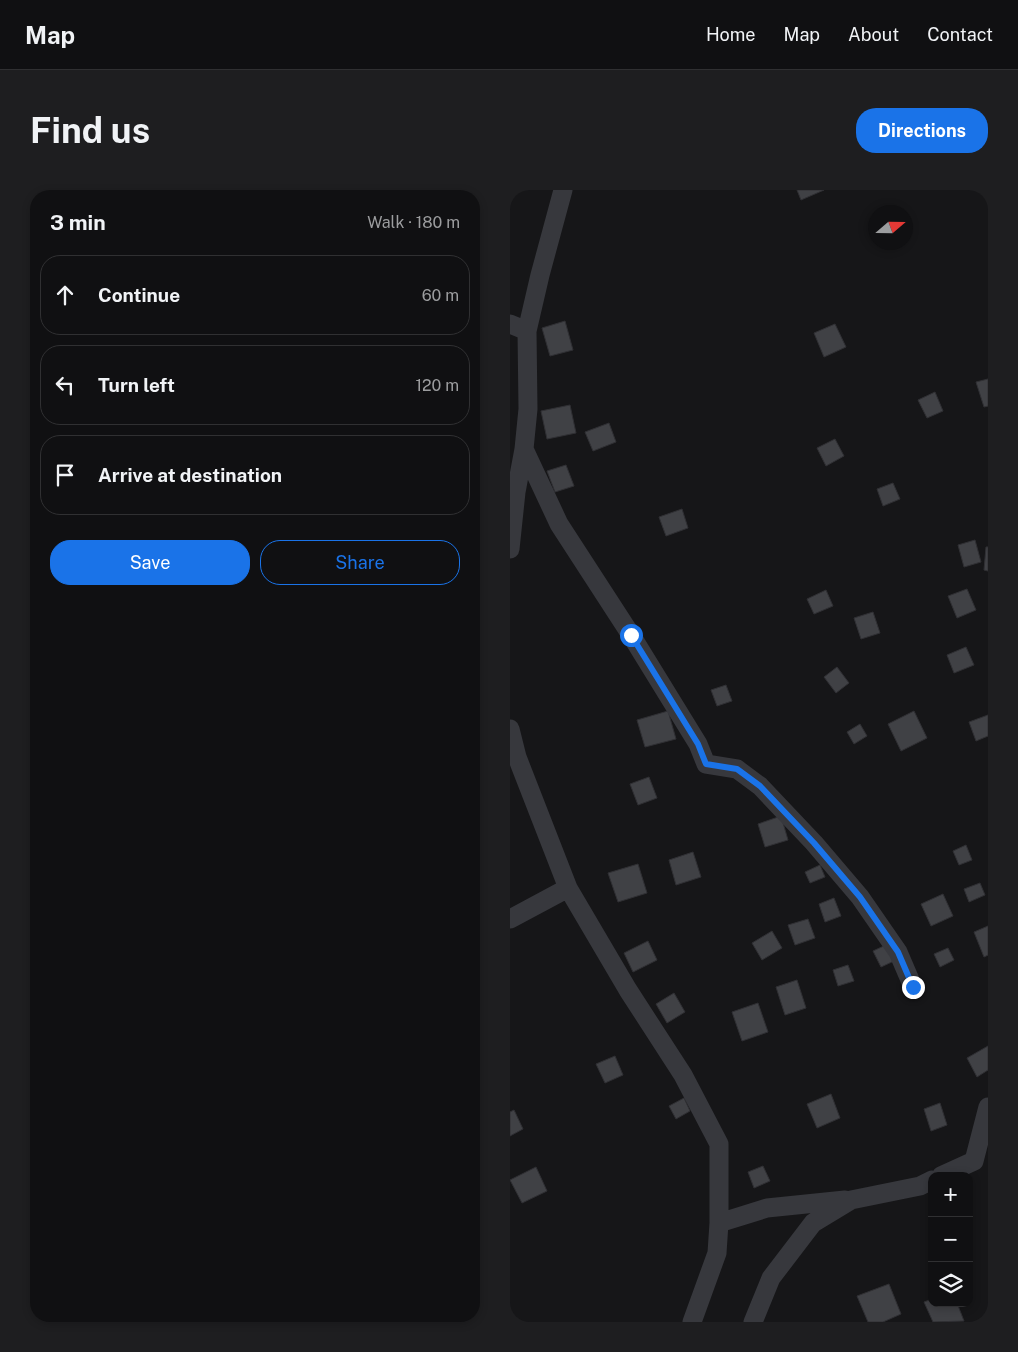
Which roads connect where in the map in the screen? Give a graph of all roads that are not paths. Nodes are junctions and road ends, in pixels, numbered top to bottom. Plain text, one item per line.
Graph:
1 (563, 190) edge
2 (518, 327) edge
3 (524, 449) junction
4 (510, 549) edge
5 (510, 728) edge
6 (568, 888) junction
7 (510, 919) edge
8 (913, 987) dead end
9 (988, 1107) edge
10 (949, 1172) edge
11 (928, 1182) edge
12 (851, 1200) junction
13 (719, 1223) junction
14 (692, 1322) edge
15 (753, 1322) edge

1 - 2 street
2 - 3 street
3 - 4 street
3 - 8 street
5 - 6 street
6 - 7 street
6 - 13 street
9 - 10 street
11 - 12 street
12 - 13 street
12 - 15 street
13 - 14 street

